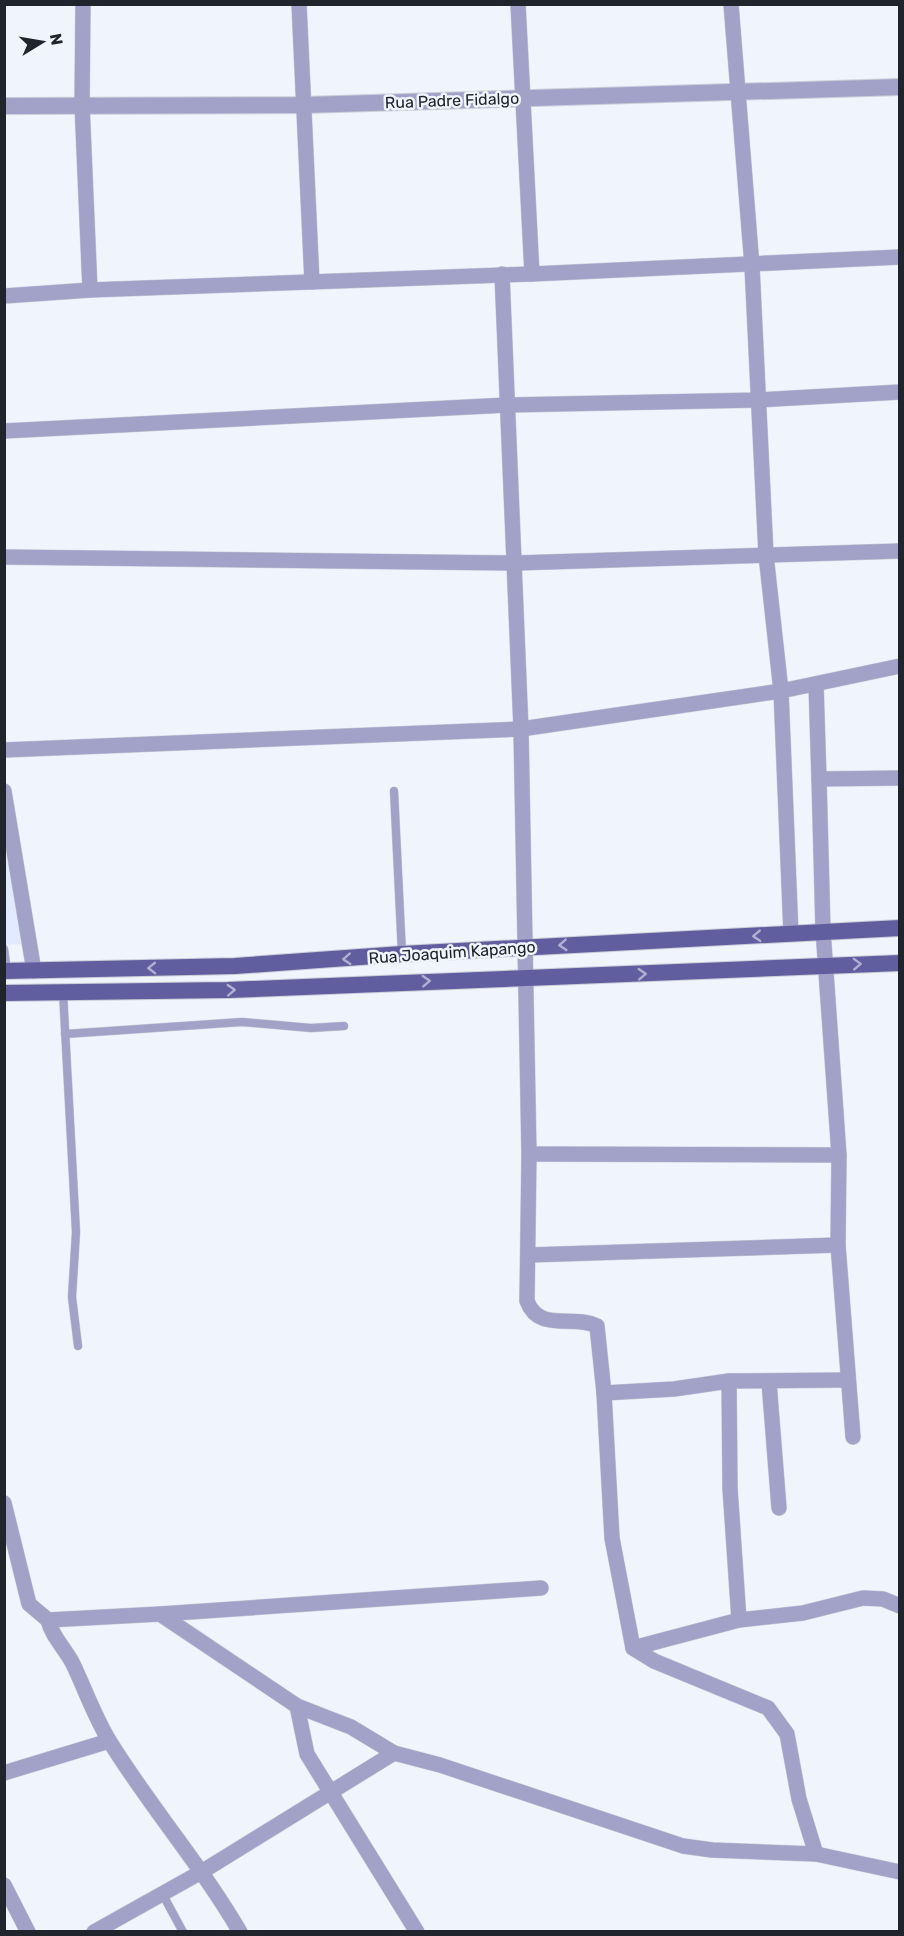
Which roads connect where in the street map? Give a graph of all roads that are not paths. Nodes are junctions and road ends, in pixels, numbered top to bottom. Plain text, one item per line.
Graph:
1 (84, 4) edge
2 (299, 4) edge
3 (518, 4) edge
4 (731, 4) edge
5 (900, 87) edge
6 (736, 92) junction
7 (524, 97) junction
8 (82, 104) junction
9 (304, 105) junction
10 (4, 106) edge
11 (900, 257) edge
12 (752, 266) junction
13 (502, 274) junction
14 (532, 274) junction
15 (312, 282) junction
16 (90, 290) junction
17 (4, 297) edge
18 (900, 392) edge
19 (758, 400) junction
20 (507, 405) junction
21 (4, 431) edge
22 (900, 551) edge
23 (766, 555) junction
24 (4, 557) edge
25 (516, 563) junction
26 (900, 666) edge
27 (816, 684) junction
28 (781, 691) junction
29 (521, 729) junction
30 (4, 750) edge
31 (900, 778) edge
32 (819, 779) junction
33 (4, 791) edge
34 (394, 791) dead end
35 (900, 928) edge
36 (823, 930) junction
37 (791, 934) junction
38 (524, 948) junction
39 (4, 949) edge
40 (402, 954) junction
41 (900, 963) edge
42 (825, 965) junction
43 (6, 971) edge
44 (34, 971) junction
45 (526, 977) junction
46 (63, 992) junction
47 (4, 993) edge
48 (344, 1026) dead end
49 (65, 1034) junction
50 (529, 1154) junction
51 (839, 1155) junction
52 (838, 1245) junction
53 (529, 1256) junction
54 (78, 1346) dead end
55 (847, 1380) junction
56 (729, 1381) junction
57 (769, 1382) junction
58 (604, 1393) junction
59 (853, 1437) dead end
60 (4, 1503) edge
61 (779, 1508) dead end
62 (541, 1587) dead end
63 (900, 1606) edge
64 (160, 1614) junction
65 (48, 1620) junction
66 (739, 1620) junction
67 (633, 1648) junction
68 (297, 1706) junction
69 (109, 1741) junction
70 (394, 1753) junction
71 (4, 1773) edge
72 (330, 1792) junction
73 (816, 1854) junction
74 (203, 1871) junction
75 (900, 1872) edge
76 (4, 1885) edge
77 (163, 1895) junction
78 (28, 1932) edge
79 (94, 1932) edge
80 (183, 1932) edge
81 (240, 1932) edge
82 (417, 1932) edge

1 - 8 street
2 - 9 street
3 - 7 street
4 - 6 street
5 - 6 street, Rua Padre Fidalgo
6 - 7 street, Rua Padre Fidalgo
6 - 12 street
7 - 9 street, Rua Padre Fidalgo
7 - 14 street
8 - 9 street, Rua Padre Fidalgo
8 - 10 street, Rua Padre Fidalgo
8 - 16 street
9 - 15 street
11 - 12 street
12 - 14 street
12 - 19 street
13 - 14 street
13 - 15 street
13 - 20 street
15 - 16 street
16 - 17 street
18 - 19 street
19 - 20 street
19 - 23 street
20 - 21 street
20 - 25 street
22 - 23 street
23 - 25 street
23 - 28 street
24 - 25 street
25 - 29 street
26 - 27 street
27 - 28 street
27 - 32 street
28 - 29 street
28 - 37 street
29 - 30 street
29 - 38 street
31 - 32 street
32 - 36 street
33 - 44 street
34 - 40 lane
35 - 36 main road, Rua Joaquim Kapango
36 - 37 main road, Rua Joaquim Kapango
36 - 42 street
37 -> 38 main road, Rua Joaquim Kapango
38 - 40 main road, Rua Joaquim Kapango
38 - 45 street
39 - 43 lane
40 -> 44 main road, Rua Joaquim Kapango
42 -> 41 main road, Rua Joaquim Kapango
45 -> 42 main road, Rua Joaquim Kapango
42 - 51 street
43 - 44 main road, Rua Joaquim Kapango
46 -> 45 main road, Rua Joaquim Kapango
45 - 50 street
46 - 47 main road, Rua Joaquim Kapango
46 - 49 lane
48 - 49 lane
49 - 54 lane
50 - 51 street
50 - 53 street
51 - 52 street
52 - 53 street
52 - 55 street
53 - 58 street
55 - 57 street
55 - 59 street
56 - 57 street
56 - 58 street
56 - 66 street
57 - 61 street
58 - 67 street
60 - 65 street
62 - 64 street
63 - 66 street
64 - 65 street
64 - 68 street
65 - 69 street
66 - 67 street
67 - 73 street
68 - 70 street
68 - 72 street
69 - 71 street
69 - 74 street
70 - 72 street
70 - 73 street
72 - 74 street
72 - 82 street
73 - 75 street
74 - 77 street
74 - 81 street
76 - 78 street
77 - 79 street
77 - 80 lane

